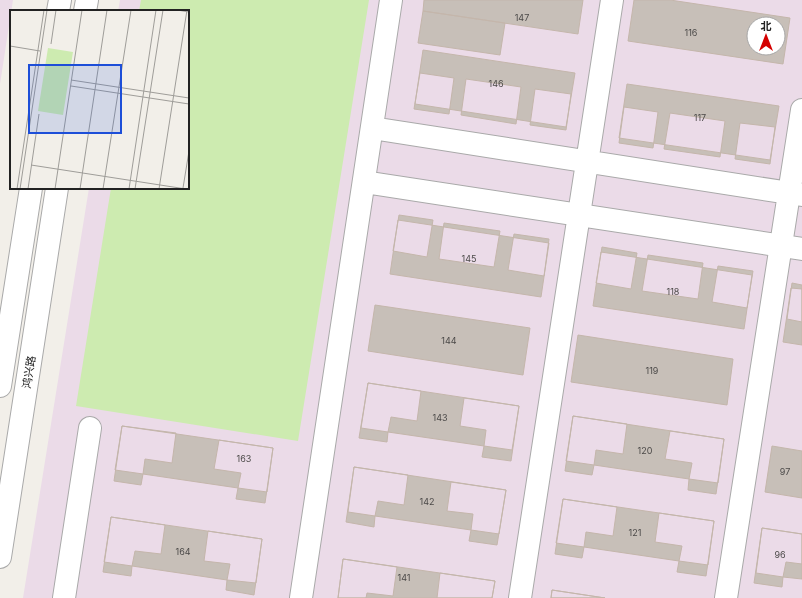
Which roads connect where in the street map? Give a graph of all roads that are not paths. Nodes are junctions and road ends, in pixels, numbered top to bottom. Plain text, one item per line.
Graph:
1 (60, 0) edge
2 (87, 0) edge
3 (391, 0) edge
4 (612, 0) edge
5 (58, 10) edge
6 (85, 10) edge
7 (802, 110) edge
8 (372, 128) junction
9 (587, 162) junction
10 (364, 182) junction
11 (31, 189) edge
12 (57, 189) edge
13 (796, 194) edge
14 (579, 215) junction
15 (781, 246) junction
16 (802, 249) edge
17 (0, 386) edge
18 (90, 428) dead end
19 (0, 557) edge
20 (64, 598) edge
21 (301, 598) edge
22 (520, 598) edge
23 (726, 598) edge

1 - 5 street
2 - 6 street
3 - 8 street
4 - 9 street
7 - 13 street
8 - 9 street
8 - 10 street
9 - 13 street
9 - 14 street
10 - 14 street
10 - 21 street
11 - 17 street
12 - 19 street, 鸿兴路
13 - 15 street
14 - 15 street
14 - 22 street
15 - 16 street
15 - 23 street
18 - 20 street

